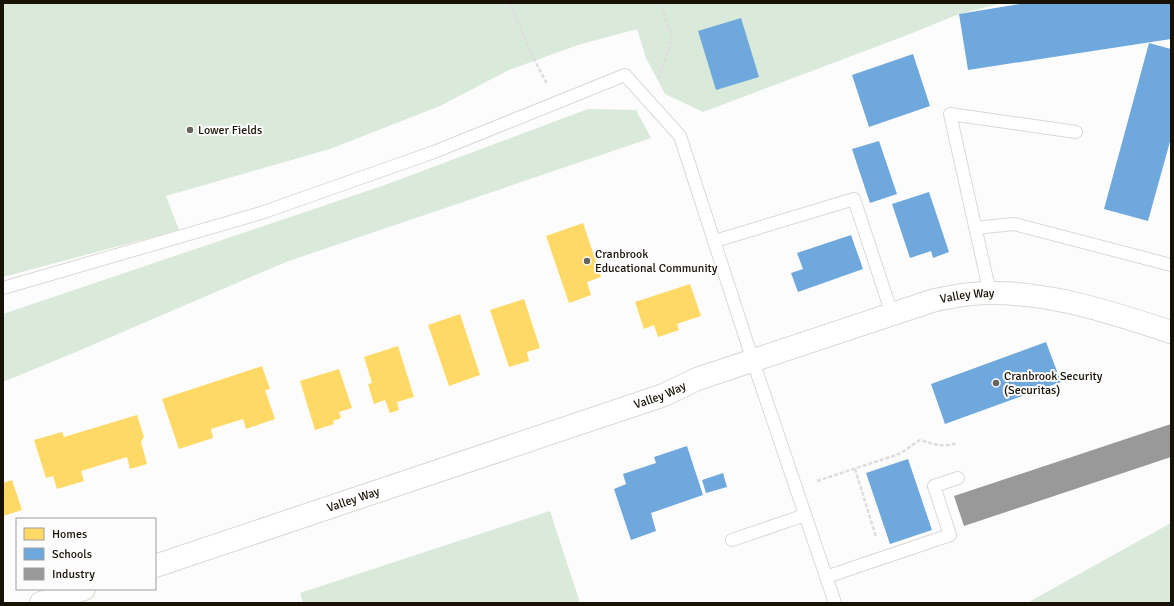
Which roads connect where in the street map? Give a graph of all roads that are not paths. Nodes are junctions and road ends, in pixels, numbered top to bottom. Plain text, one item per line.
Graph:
1 (1076, 132) dead end
2 (976, 228) junction
3 (715, 241) junction
4 (1171, 265) edge
5 (3, 288) edge
6 (990, 293) junction
7 (892, 314) junction
8 (1171, 332) edge
9 (753, 361) junction
10 (958, 478) dead end
11 (804, 515) junction
12 (732, 540) dead end
13 (156, 566) edge
14 (826, 577) junction
15 (81, 590) edge
16 (41, 603) edge
17 (834, 603) edge

1 - 2 lane
2 - 4 lane
2 - 6 lane
3 - 5 lane
3 - 7 lane
3 - 9 lane
6 - 7 street, Valley Way
6 - 8 street, Valley Way
7 - 9 street, Valley Way
9 - 11 lane
9 - 13 street, Valley Way
10 - 14 lane
11 - 12 lane
11 - 14 lane
14 - 17 lane
15 - 16 street

